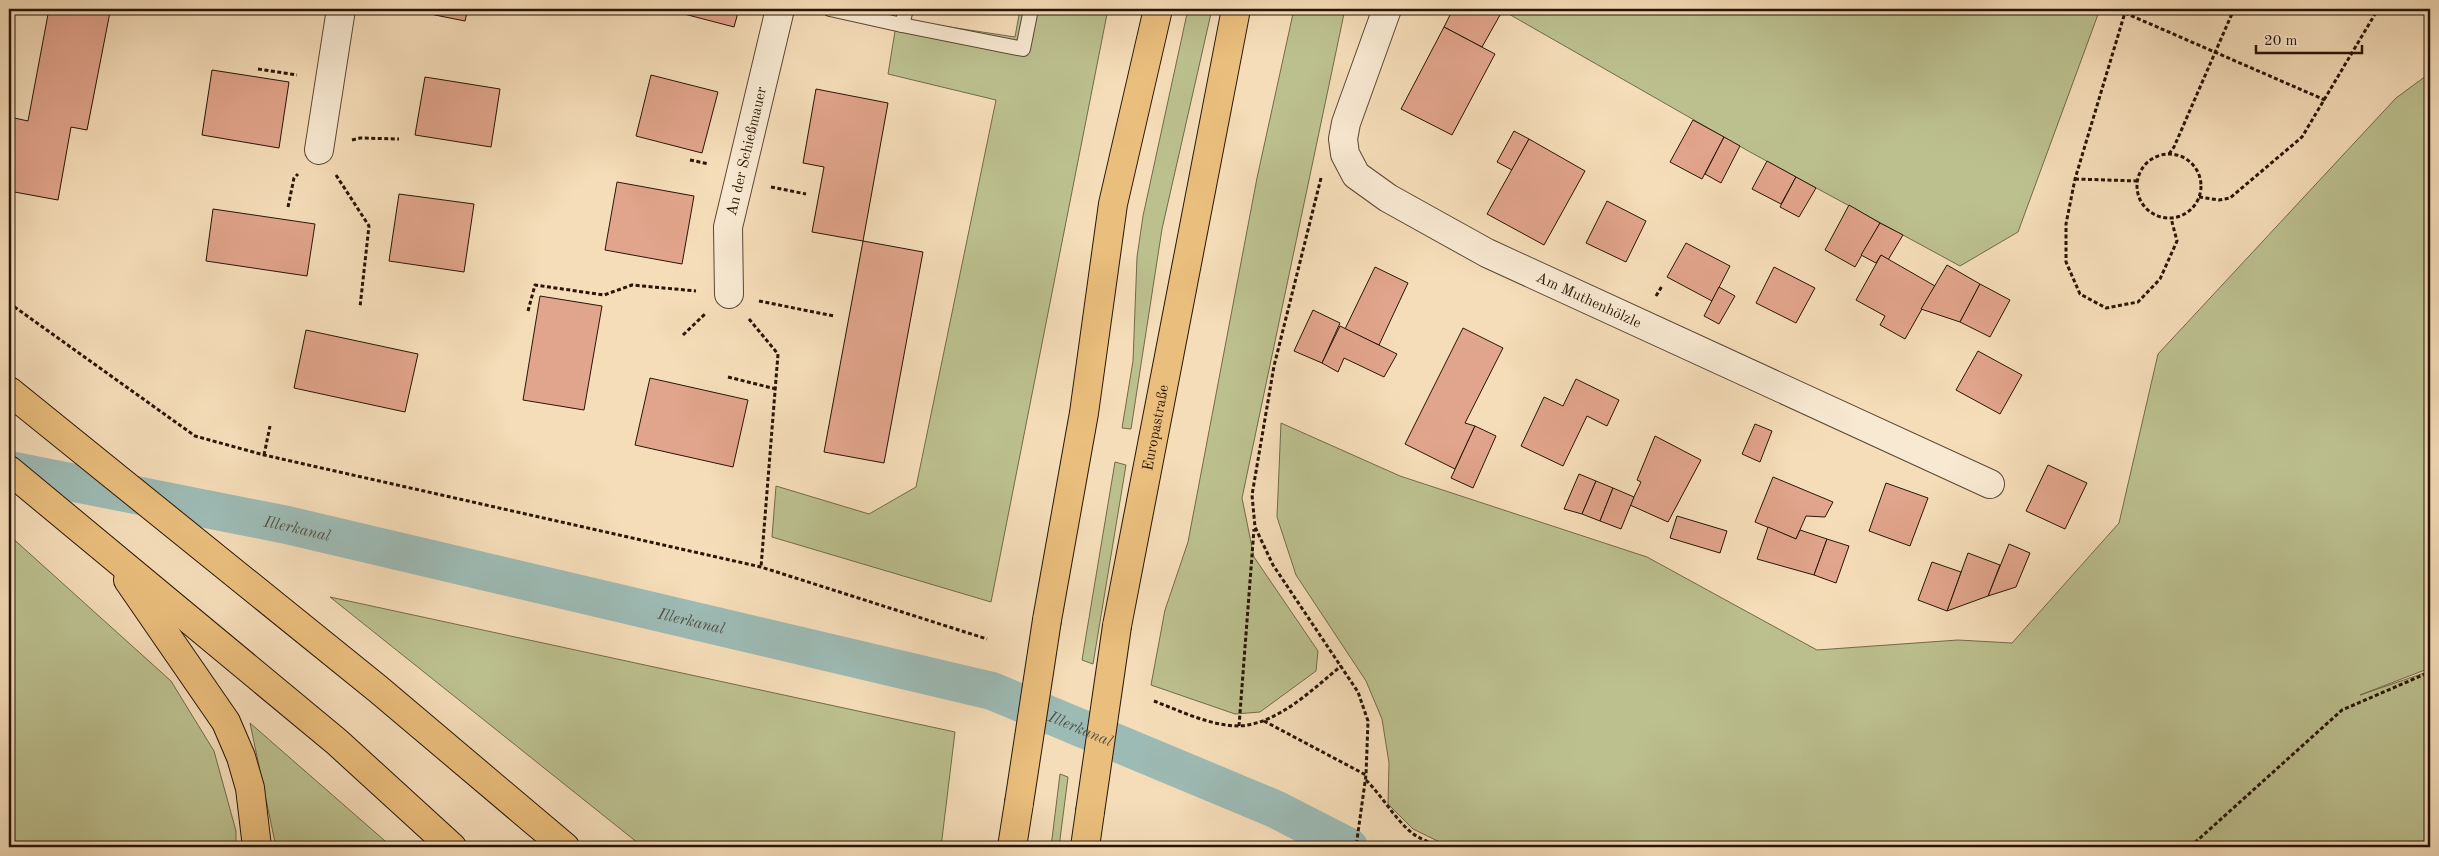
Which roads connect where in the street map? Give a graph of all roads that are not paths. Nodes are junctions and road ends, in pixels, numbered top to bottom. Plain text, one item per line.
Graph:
1 (341, 9) edge
2 (780, 9) edge
3 (830, 9) edge
4 (906, 9) edge
5 (1031, 9) edge
6 (1158, 9) edge
7 (1236, 9) edge
8 (1386, 9) edge
9 (902, 25) junction
10 (319, 150) road end
11 (729, 294) road end
12 (9, 391) edge
13 (9, 470) edge
14 (1990, 484) dead end
15 (109, 552) junction
16 (257, 847) edge
17 (452, 847) edge
18 (564, 847) edge
19 (1012, 847) edge
20 (1085, 847) edge

1 - 10 street
2 - 11 street, An der Schießmauer
3 - 9 lane
4 - 9 lane
5 - 9 lane
6 - 19 main road, bridge
7 - 20 main road, Europastraße, bridge
8 - 14 street, Am Muthenhölzle
12 - 18 main road
13 - 15 main road
15 - 16 main road
15 - 17 main road

